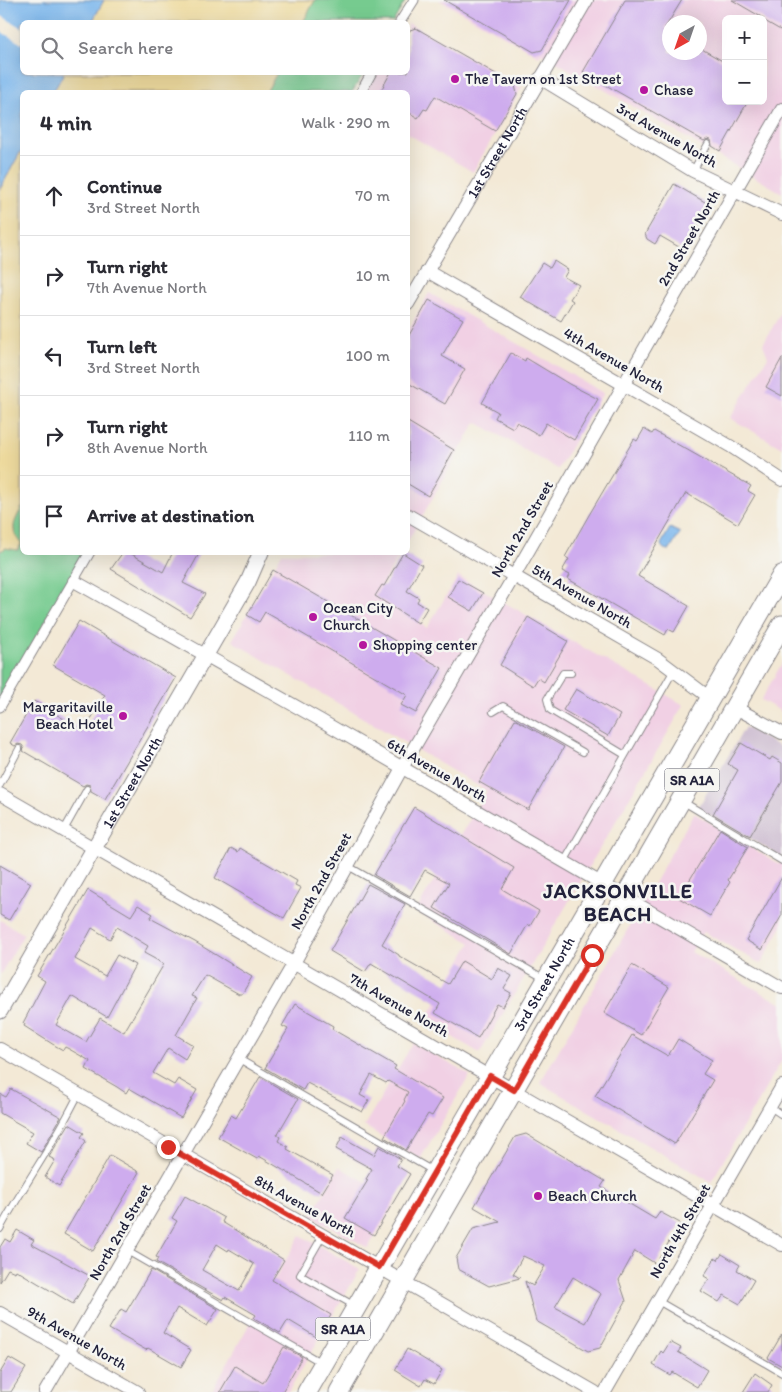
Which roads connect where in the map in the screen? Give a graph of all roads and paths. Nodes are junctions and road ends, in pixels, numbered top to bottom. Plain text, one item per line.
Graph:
1 (414, 0) edge
2 (587, 0) edge
3 (401, 20) edge
4 (370, 75) edge
5 (540, 78) junction
6 (362, 90) edge
7 (782, 109) edge
8 (708, 144) dead end
9 (693, 171) junction
10 (734, 191) junction
11 (782, 214) edge
12 (427, 271) junction
13 (410, 301) edge
14 (624, 385) junction
15 (782, 480) edge
16 (410, 516) edge
17 (88, 555) edge
18 (260, 555) edge
19 (782, 575) edge
20 (514, 576) junction
21 (74, 581) junction
22 (782, 626) edge
23 (206, 655) junction
24 (674, 670) junction
25 (571, 672) dead end
26 (710, 698) junction
27 (0, 707) edge
28 (734, 707) junction
29 (493, 712) dead end
30 (782, 733) edge
31 (19, 749) dead end
32 (583, 752) dead end
33 (626, 755) junction
34 (402, 768) junction
35 (0, 785) edge
36 (87, 789) dead end
37 (0, 794) edge
38 (681, 800) junction
39 (64, 830) junction
40 (94, 847) junction
41 (782, 861) edge
42 (564, 862) junction
43 (348, 866) junction
44 (603, 884) junction
45 (625, 898) junction
46 (294, 964) junction
47 (546, 980) junction
48 (782, 988) edge
49 (0, 1011) edge
50 (0, 1049) edge
51 (239, 1059) junction
52 (490, 1076) junction
53 (782, 1086) edge
54 (514, 1090) junction
55 (78, 1095) junction
56 (770, 1107) junction
57 (782, 1115) edge
58 (182, 1156) junction
59 (434, 1172) junction
60 (713, 1206) junction
61 (0, 1229) edge
62 (323, 1235) junction
63 (782, 1245) edge
64 (127, 1251) junction
65 (379, 1267) junction
66 (403, 1283) junction
67 (658, 1301) junction
68 (356, 1306) junction
69 (0, 1312) edge
70 (69, 1352) junction
71 (323, 1364) junction
72 (782, 1373) edge
73 (46, 1392) edge
74 (138, 1392) edge
75 (306, 1392) edge
76 (339, 1392) edge
77 (595, 1392) edge
78 (605, 1392) edge

1 - 3 street
2 - 5 street, 1st Street North
4 - 6 street
5 - 9 street, 3rd Avenue North
5 - 12 street, 1st Street North
7 - 10 street, 2nd Street North
8 - 9 lane
9 - 10 street, 3rd Avenue North
10 - 11 street, 3rd Avenue North
10 - 14 street, 2nd Street North
12 - 13 street, 1st Street North
12 - 14 street, 4th Avenue North
14 - 15 street, 4th Avenue North
14 - 20 street, North 2nd Street
16 - 20 street, 5th Avenue North
17 - 21 street
18 - 23 street, 1st Street North
19 - 26 main road, 3rd Street North / SR A1A
20 - 24 street, 5th Avenue North
20 - 34 street, North 2nd Street
21 - 23 street, 6th Avenue North
21 - 27 street
22 - 28 main road, 3rd Street North / SR A1A
23 - 34 street, 6th Avenue North
23 - 40 street, 1st Street North
24 - 26 street, 5th Avenue North
24 - 33 lane
25 - 33 lane
26 - 44 main road, 3rd Street North / SR A1A
28 - 30 street
28 - 38 main road, 3rd Street North / SR A1A
29 - 32 lane
31 - 35 lane
33 - 42 lane
34 - 42 street, 6th Avenue North
34 - 43 street, North 2nd Street
36 - 39 lane
37 - 39 street, 7th Avenue North
38 - 41 lane
38 - 45 main road, 3rd Street North / SR A1A
39 - 40 street, 7th Avenue North
40 - 46 street, 7th Avenue North
40 - 49 street, 1st Street North
42 - 44 street, 6th Avenue North
43 - 46 street, North 2nd Street
43 - 47 lane
44 - 45 street, 6th Avenue North
44 - 47 main road, 3rd Street North / SR A1A
45 - 48 street, 6th Avenue North
45 - 54 main road, 3rd Street North / SR A1A
46 - 51 street, North 2nd Street
46 - 52 street, 7th Avenue North
47 - 52 main road, 3rd Street North / SR A1A
50 - 55 street, 8th Avenue North
51 - 58 street, North 2nd Street
51 - 59 lane
52 - 54 street, 7th Avenue North
52 - 59 main road, 3rd Street North / SR A1A
53 - 56 street, North 4th Street
54 - 60 street, 7th Avenue North
54 - 66 main road, 3rd Street North / SR A1A
55 - 58 street, 8th Avenue North
55 - 61 lane
56 - 57 lane
56 - 60 street, North 4th Street
58 - 62 street, 8th Avenue North
58 - 64 street, North 2nd Street
59 - 65 main road, 3rd Street North / SR A1A
60 - 63 street, 7th Avenue North
60 - 67 street, North 4th Street
62 - 65 street, 8th Avenue North
62 - 68 lane
64 - 70 street, North 2nd Street
64 - 71 lane
65 - 66 street, 8th Avenue North
65 - 68 main road, 3rd Street North / SR A1A
66 - 76 main road, 3rd Street North / SR A1A
66 - 77 street, 8th Avenue North
67 - 72 lane
67 - 78 street, North 4th Street
68 - 71 main road, 3rd Street North / SR A1A
69 - 70 street, 9th Avenue North
70 - 73 street, North 2nd Street
70 - 74 street, 9th Avenue North
71 - 75 main road, 3rd Street North / SR A1A

